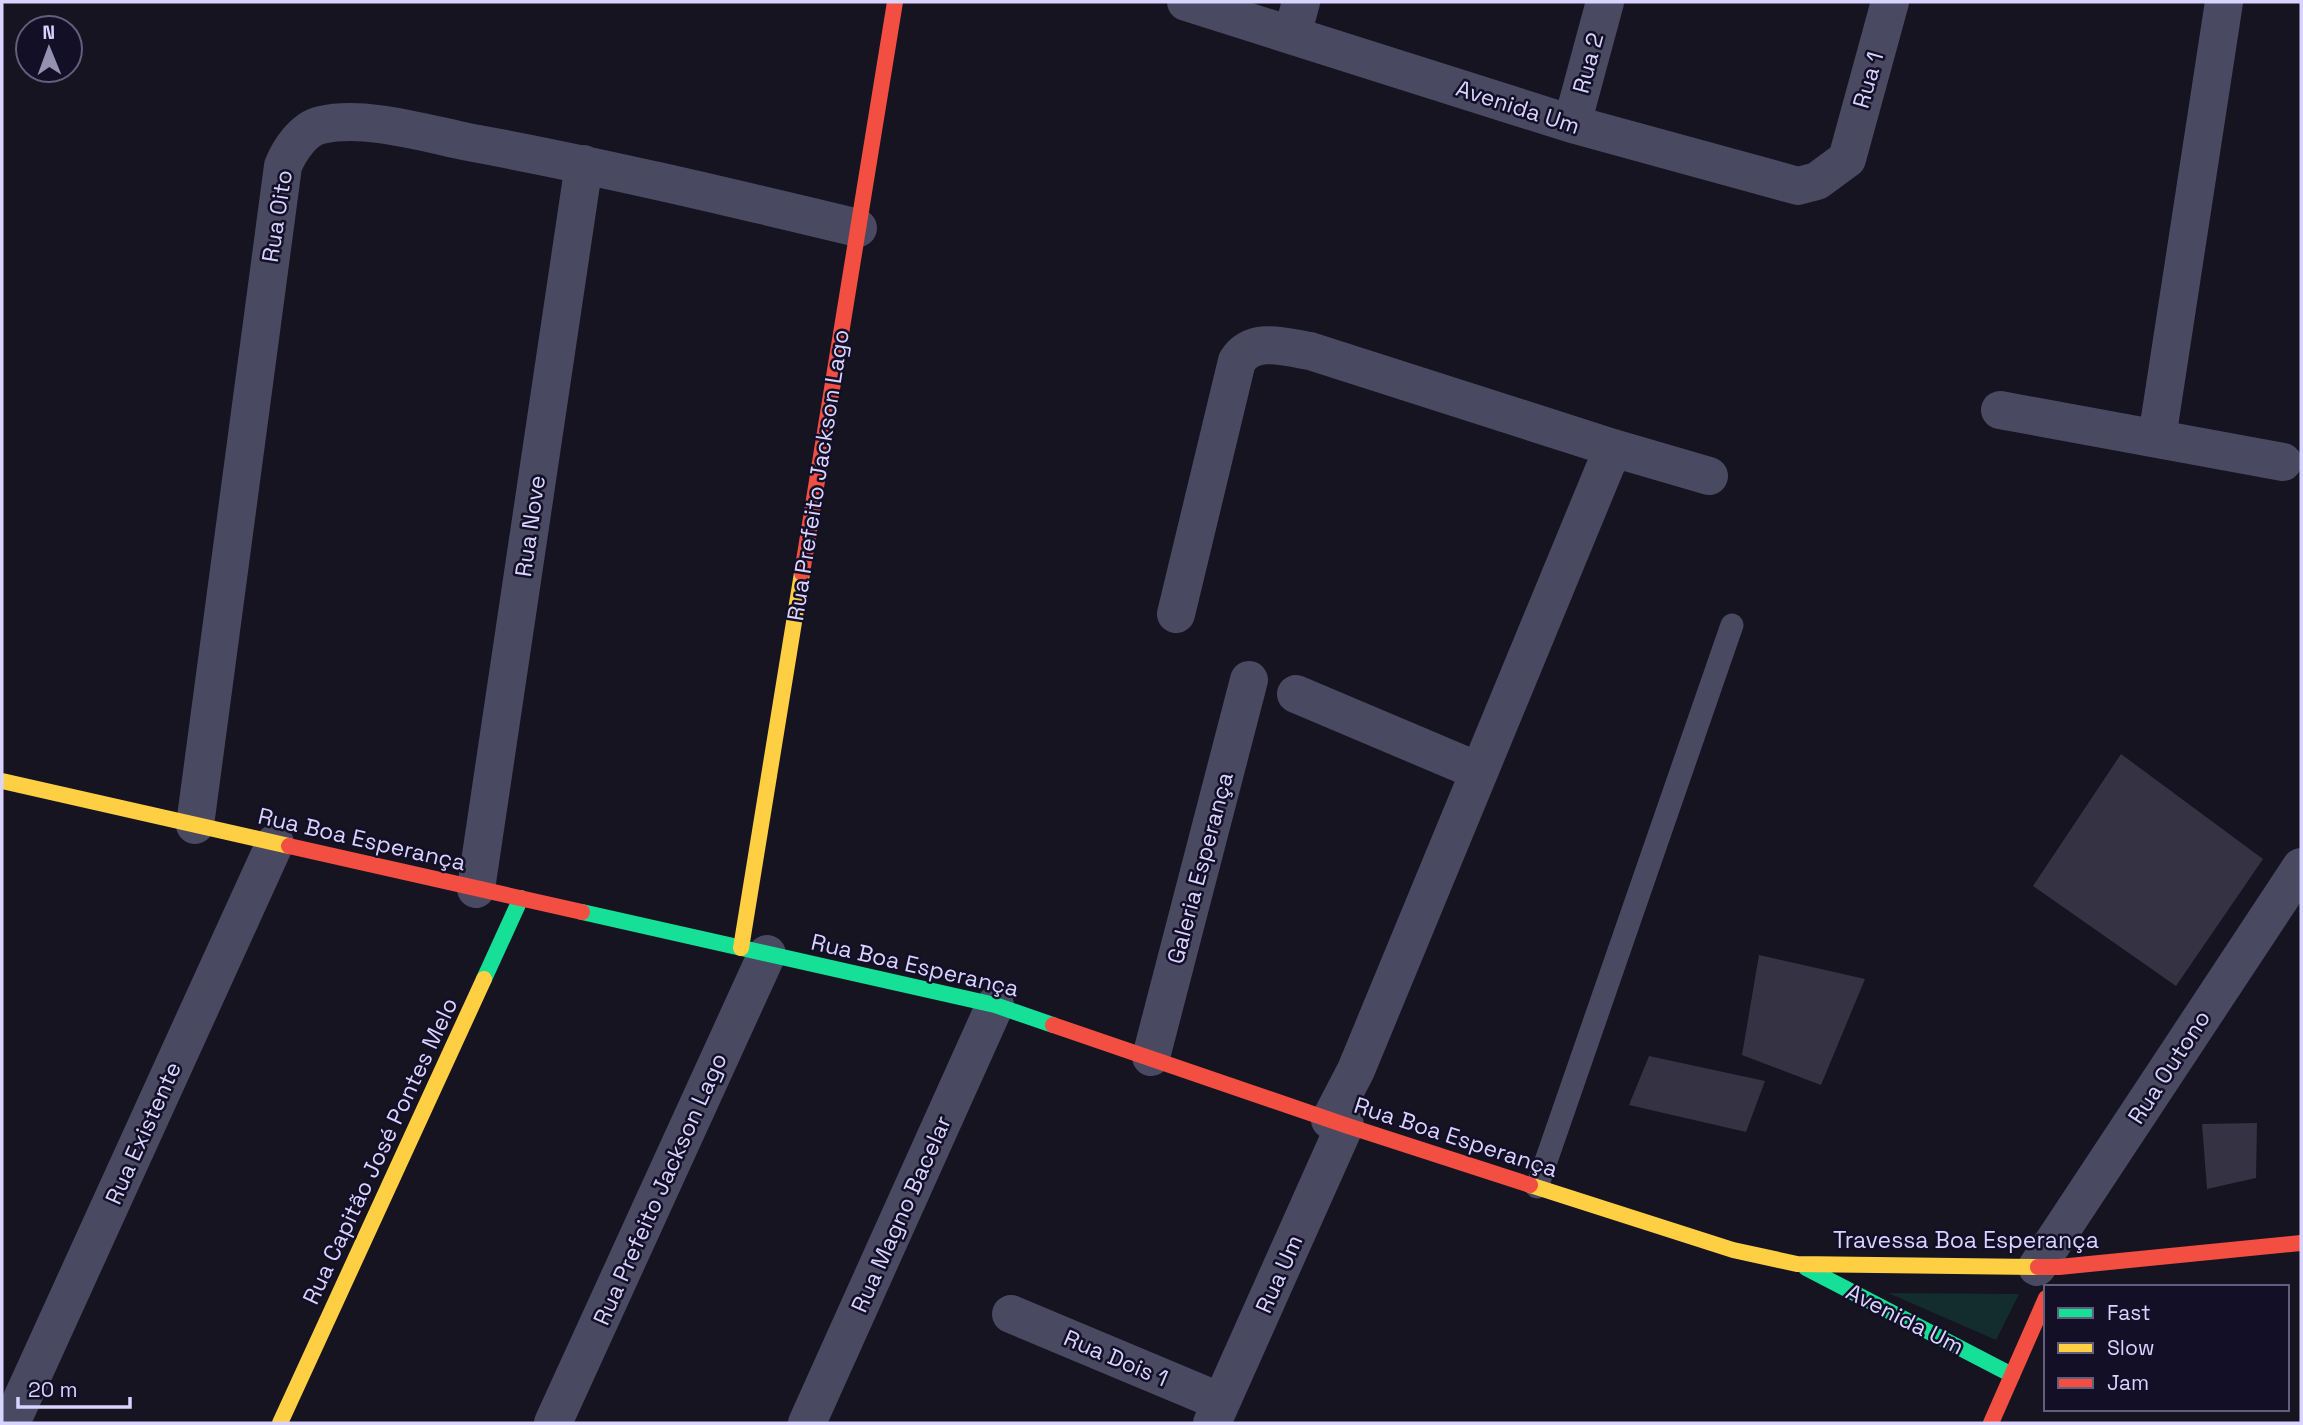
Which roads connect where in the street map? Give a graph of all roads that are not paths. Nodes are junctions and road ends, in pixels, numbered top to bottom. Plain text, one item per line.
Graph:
1 (895, 2) edge
2 (1186, 2) edge
3 (1605, 2) edge
4 (1890, 2) edge
5 (2224, 2) edge
6 (1297, 18) edge
7 (1572, 124) junction
8 (1847, 159) joint
9 (584, 164) junction
10 (858, 228) junction
11 (2000, 410) dead end
12 (2157, 438) junction
13 (1613, 448) junction
14 (2283, 462) dead end
15 (1709, 476) dead end
16 (1176, 614) dead end
17 (1732, 625) dead end
18 (1249, 680) dead end
19 (1296, 694) dead end
20 (1479, 771) junction
21 (2, 781) edge
22 (195, 825) junction
23 (275, 843) junction
24 (2301, 867) edge
25 (476, 889) junction
26 (521, 898) junction
27 (754, 951) junction
28 (995, 1005) junction
29 (1151, 1057) junction
30 (1338, 1123) junction
31 (1537, 1187) junction
32 (2301, 1243) edge
33 (1797, 1264) junction
34 (2048, 1280) edge
35 (2044, 1291) edge
36 (1012, 1314) dead end
37 (2012, 1375) junction
38 (1216, 1413) edge
39 (11, 1423) edge
40 (280, 1423) edge
41 (553, 1423) edge
42 (807, 1423) edge
43 (1991, 1423) edge

1 - 10 main road, Rua Prefeito Jackson Lago
2 - 6 street, Avenida Um
3 - 7 street, Rua 2
4 - 8 street, Rua 1
5 - 12 street
6 - 7 street, Avenida Um
7 - 8 street, Avenida Um
9 - 10 street, Rua Oito
9 - 22 street, Rua Oito
9 - 25 street, Rua Nove
10 - 27 main road, Rua Prefeito Jackson Lago
11 - 12 street
12 - 14 street
13 - 15 street
13 - 16 street
13 - 20 street, Rua Um
17 - 31 lane
18 - 29 street, Galeria Esperança
19 - 20 street
20 - 30 street, Rua Um
21 - 22 main road, Rua Boa Esperança
22 - 23 main road, Rua Boa Esperança
23 - 25 main road, Rua Boa Esperança
23 - 39 street, Rua Existente
24 - 34 street, Rua Outono
25 - 26 main road, Rua Boa Esperança
26 - 27 main road, Rua Boa Esperança
26 - 40 main road, Rua Capitão José Pontes Melo
27 - 28 main road, Rua Boa Esperança
27 - 41 street, Rua Prefeito Jackson Lago
28 - 29 main road, Rua Boa Esperança
28 - 42 street, Rua Magno Bacelar
29 - 30 main road, Rua Boa Esperança
30 - 31 main road, Rua Boa Esperança
30 - 38 street, Rua Um
31 - 33 main road, Rua Boa Esperança
32 - 34 main road, Travessa Boa Esperança
33 - 34 main road, Travessa Boa Esperança
33 - 37 main road, Avenida Um
35 - 37 main road
36 - 38 street, Rua Dois 1
37 - 43 main road

